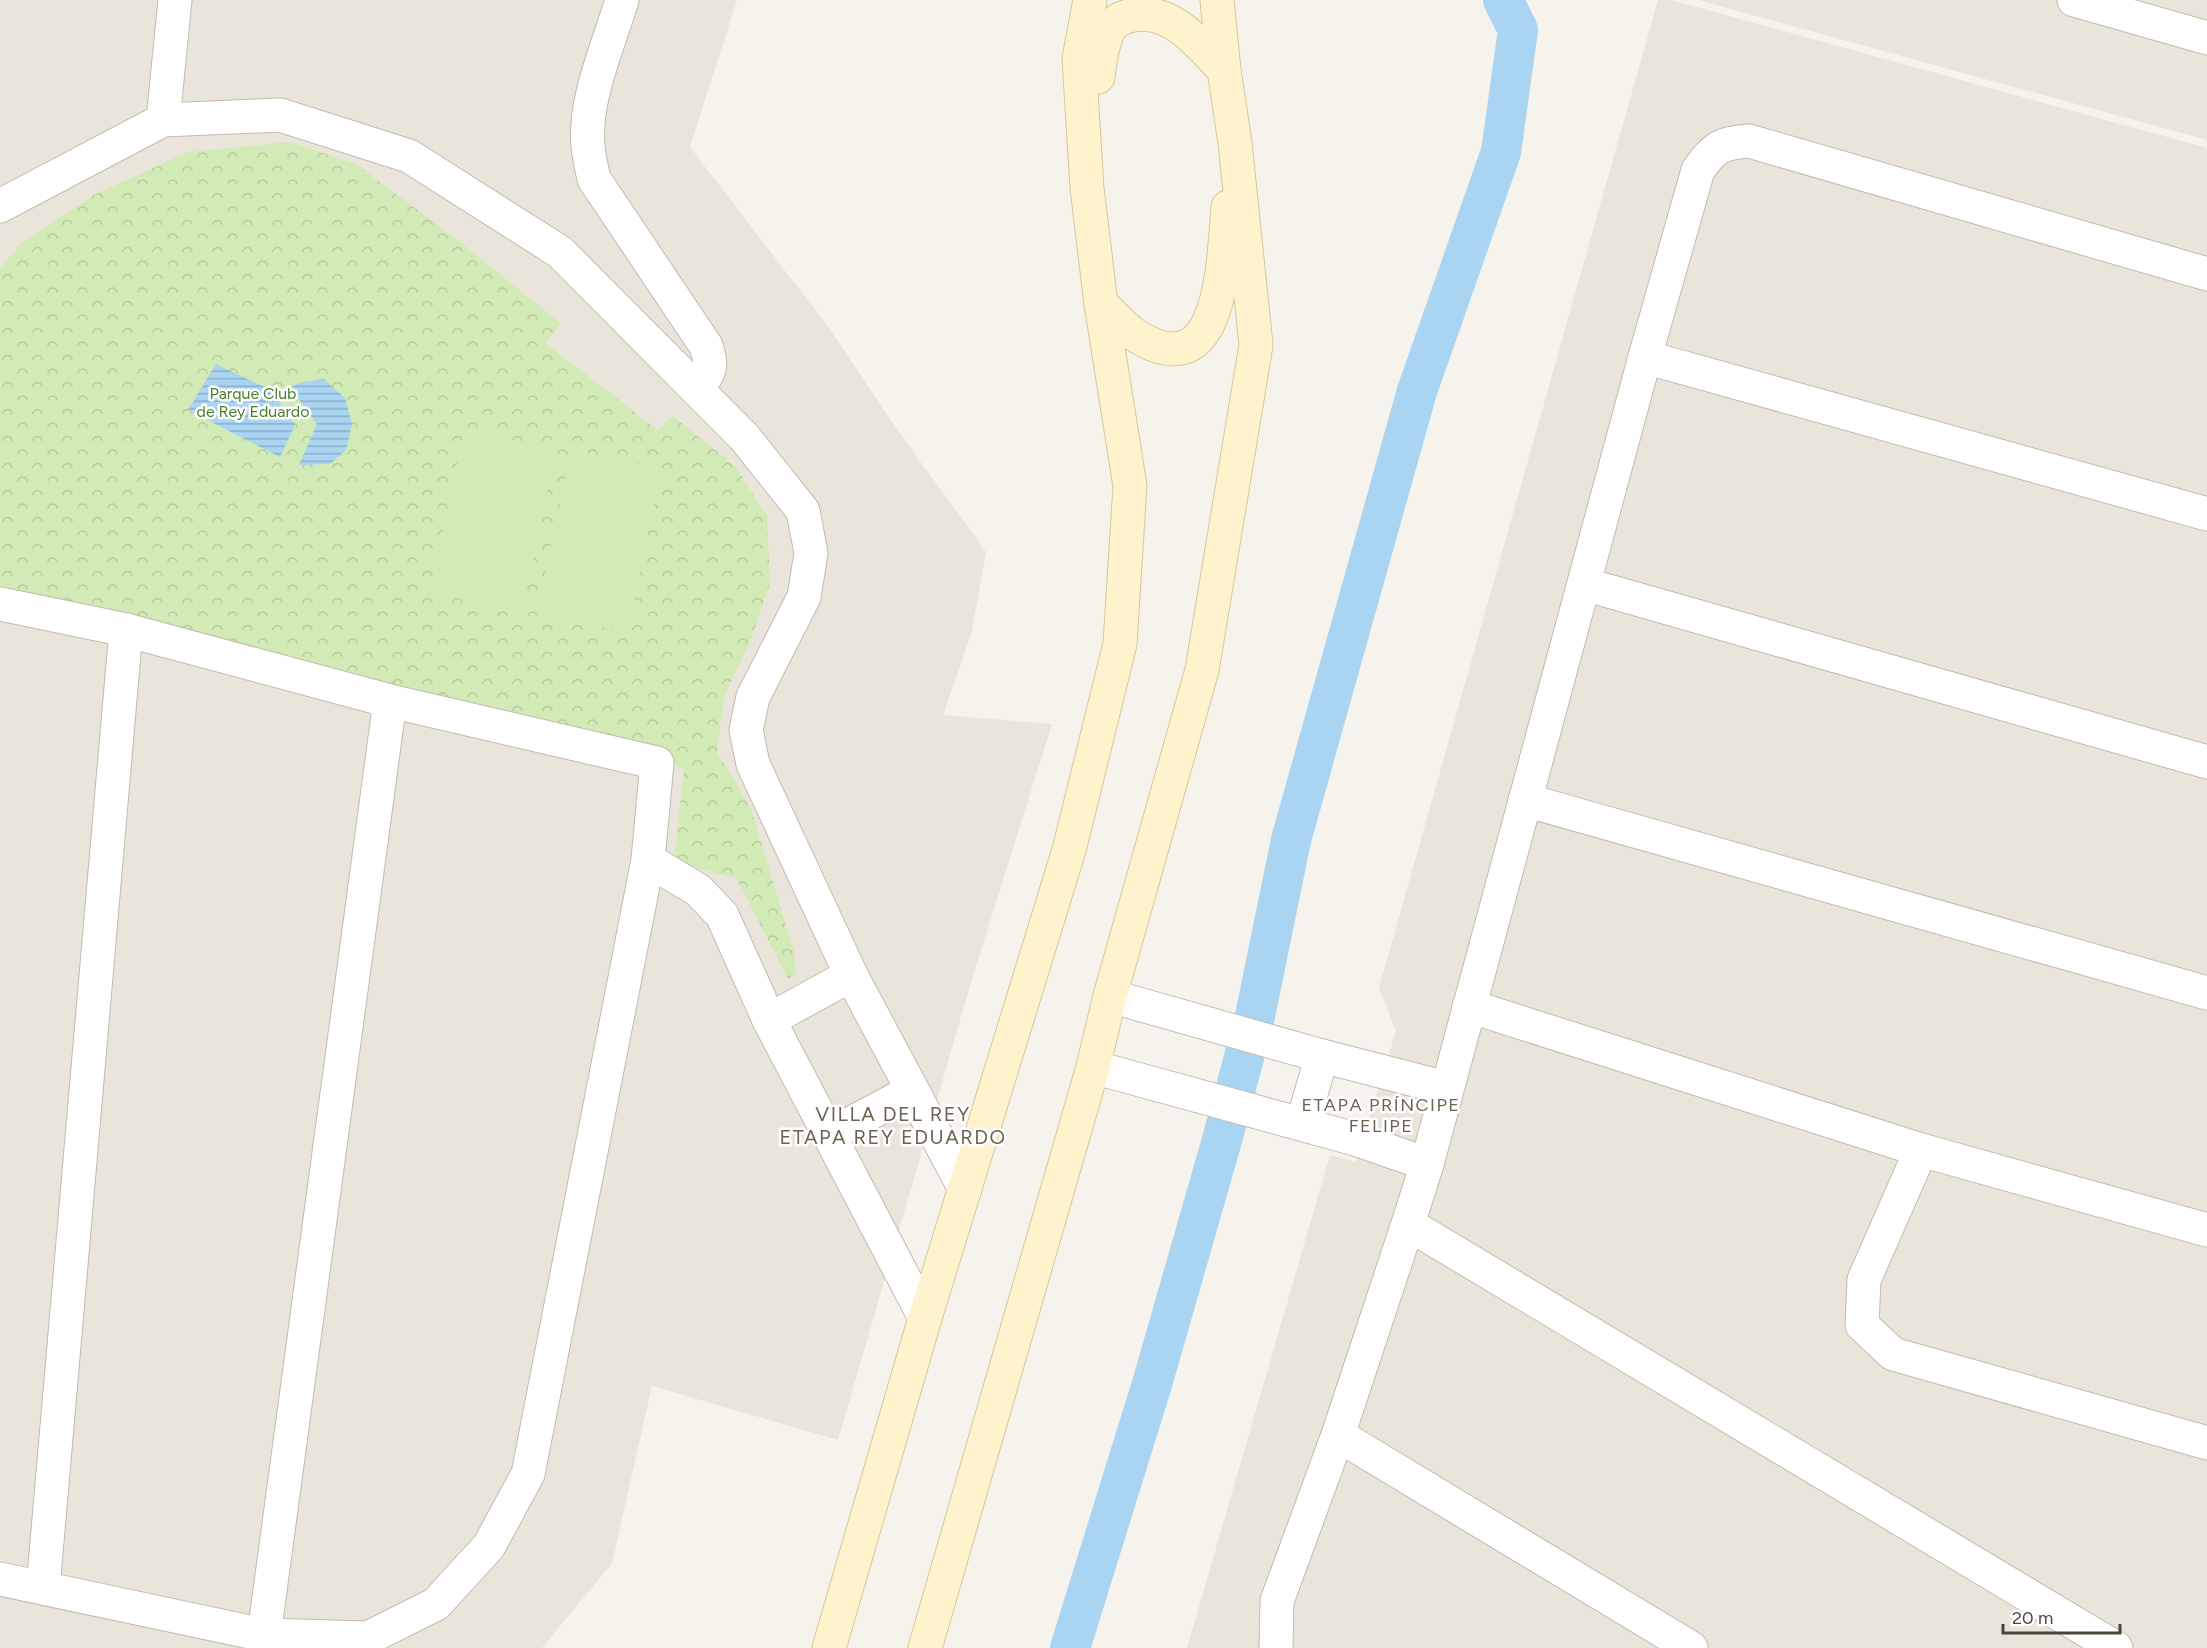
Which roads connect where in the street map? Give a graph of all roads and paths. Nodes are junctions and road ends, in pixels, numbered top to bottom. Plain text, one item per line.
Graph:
1 (175, 0) edge
2 (622, 0) edge
3 (1090, 0) edge
4 (1217, 0) edge
5 (2074, 0) edge
6 (2207, 38) edge
7 (1224, 70) junction
8 (163, 120) junction
9 (1235, 143) junction
10 (1087, 188) junction
11 (0, 206) edge
12 (2207, 274) edge
13 (1101, 304) junction
14 (1645, 357) junction
15 (697, 388) junction
16 (2207, 514) edge
17 (1584, 584) junction
18 (0, 604) edge
19 (126, 630) junction
20 (390, 701) junction
21 (2207, 762) edge
22 (1525, 800) junction
23 (648, 860) junction
24 (851, 975) junction
25 (2207, 993) edge
26 (1110, 996) junction
27 (1469, 1006) junction
28 (769, 1020) junction
29 (1322, 1056) junction
30 (1094, 1067) junction
31 (1446, 1088) junction
32 (912, 1090) junction
33 (1302, 1124) junction
34 (829, 1136) junction
35 (1921, 1150) junction
36 (1426, 1164) junction
37 (965, 1189) junction
38 (1408, 1224) junction
39 (2207, 1230) edge
40 (925, 1318) junction
41 (1338, 1436) junction
42 (2207, 1443) edge
43 (0, 1579) edge
44 (43, 1588) junction
45 (264, 1635) junction
46 (829, 1648) edge
47 (925, 1648) edge
48 (1276, 1648) edge
49 (1692, 1648) edge
50 (2116, 1648) edge

1 - 8 street
2 - 15 street
3 - 10 street
4 - 7 street
5 - 6 street
7 - 9 street
7 - 10 street
8 - 11 street
8 - 15 street
9 - 13 street
9 - 26 street
10 - 13 street
12 - 14 street
13 - 37 street
14 - 16 street
14 - 17 street
15 - 24 street
17 - 21 street
17 - 22 street
18 - 19 street
19 - 20 street
19 - 44 street
20 - 23 street
20 - 45 street
22 - 25 street
22 - 27 street
23 - 28 street
23 - 45 street
24 - 28 street
24 - 32 street
26 - 29 street
26 - 30 street
27 - 31 street
27 - 35 street
28 - 34 street
29 - 31 street
29 - 33 street
30 - 33 street
30 - 47 street
31 - 36 street
32 - 34 street
32 - 37 street
33 - 36 street
34 - 40 street
35 - 39 street
35 - 42 street
36 - 38 street
37 - 40 street
38 - 41 street
38 - 50 street
40 - 46 street
41 - 48 street
41 - 49 street
43 - 44 street
44 - 45 street

